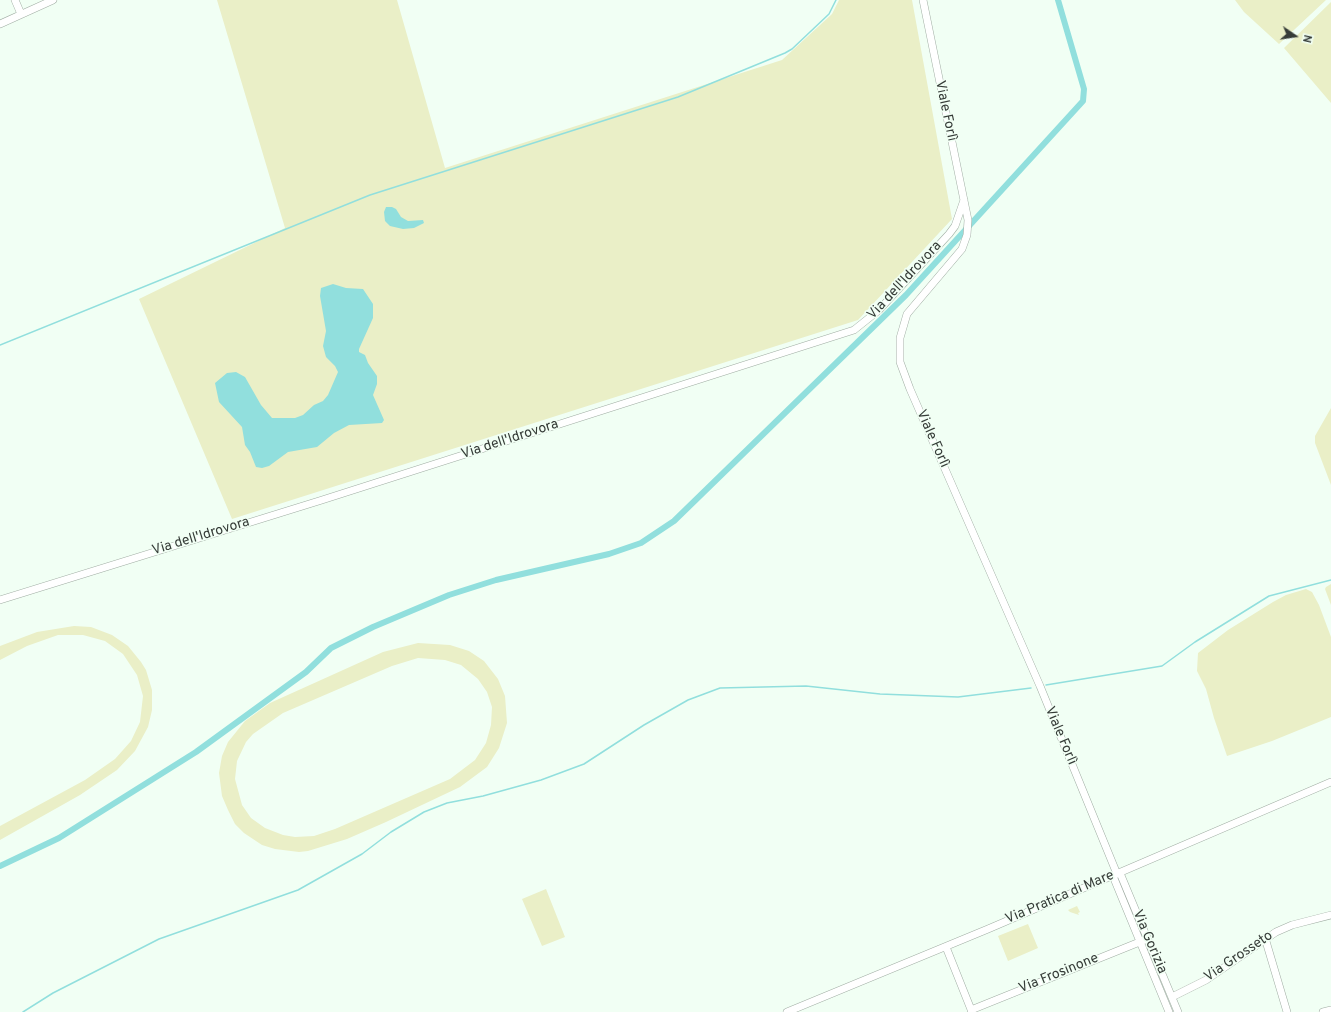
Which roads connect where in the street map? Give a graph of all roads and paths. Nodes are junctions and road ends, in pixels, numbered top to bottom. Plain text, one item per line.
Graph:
1 (15, 0) edge
2 (52, 0) edge
3 (923, 0) edge
4 (21, 14) junction
5 (0, 24) edge
6 (964, 200) junction
7 (0, 600) edge
8 (1331, 782) edge
9 (1117, 874) junction
10 (1331, 915) edge
11 (1265, 938) junction
12 (1147, 939) junction
13 (1140, 942) junction
14 (946, 946) junction
15 (1172, 997) junction
16 (1331, 1010) edge
17 (972, 1011) edge
18 (787, 1012) edge
19 (1169, 1012) edge
20 (1178, 1012) edge
21 (1287, 1012) edge
22 (1323, 1012) edge

1 - 4 street
2 - 4 street
3 - 6 street, Viale Forlì
4 - 5 street
6 - 7 street, Via dell'Idrovora
6 - 9 street, Viale Forlì
8 - 9 street, Via Pratica di Mare
9 - 12 street, Via Gorizia
9 - 13 street, Via Gorizia
9 - 14 street, Via Pratica di Mare
10 - 11 street, Via Grosseto
11 - 15 street, Via Grosseto
11 - 21 street
12 - 13 street, Via Frosinone
12 - 15 street, Via Gorizia
13 - 17 street, Via Frosinone
13 - 19 street, Via Gorizia
14 - 17 street
14 - 18 street, Via Pratica di Mare
15 - 20 street, Via Gorizia
16 - 22 street

